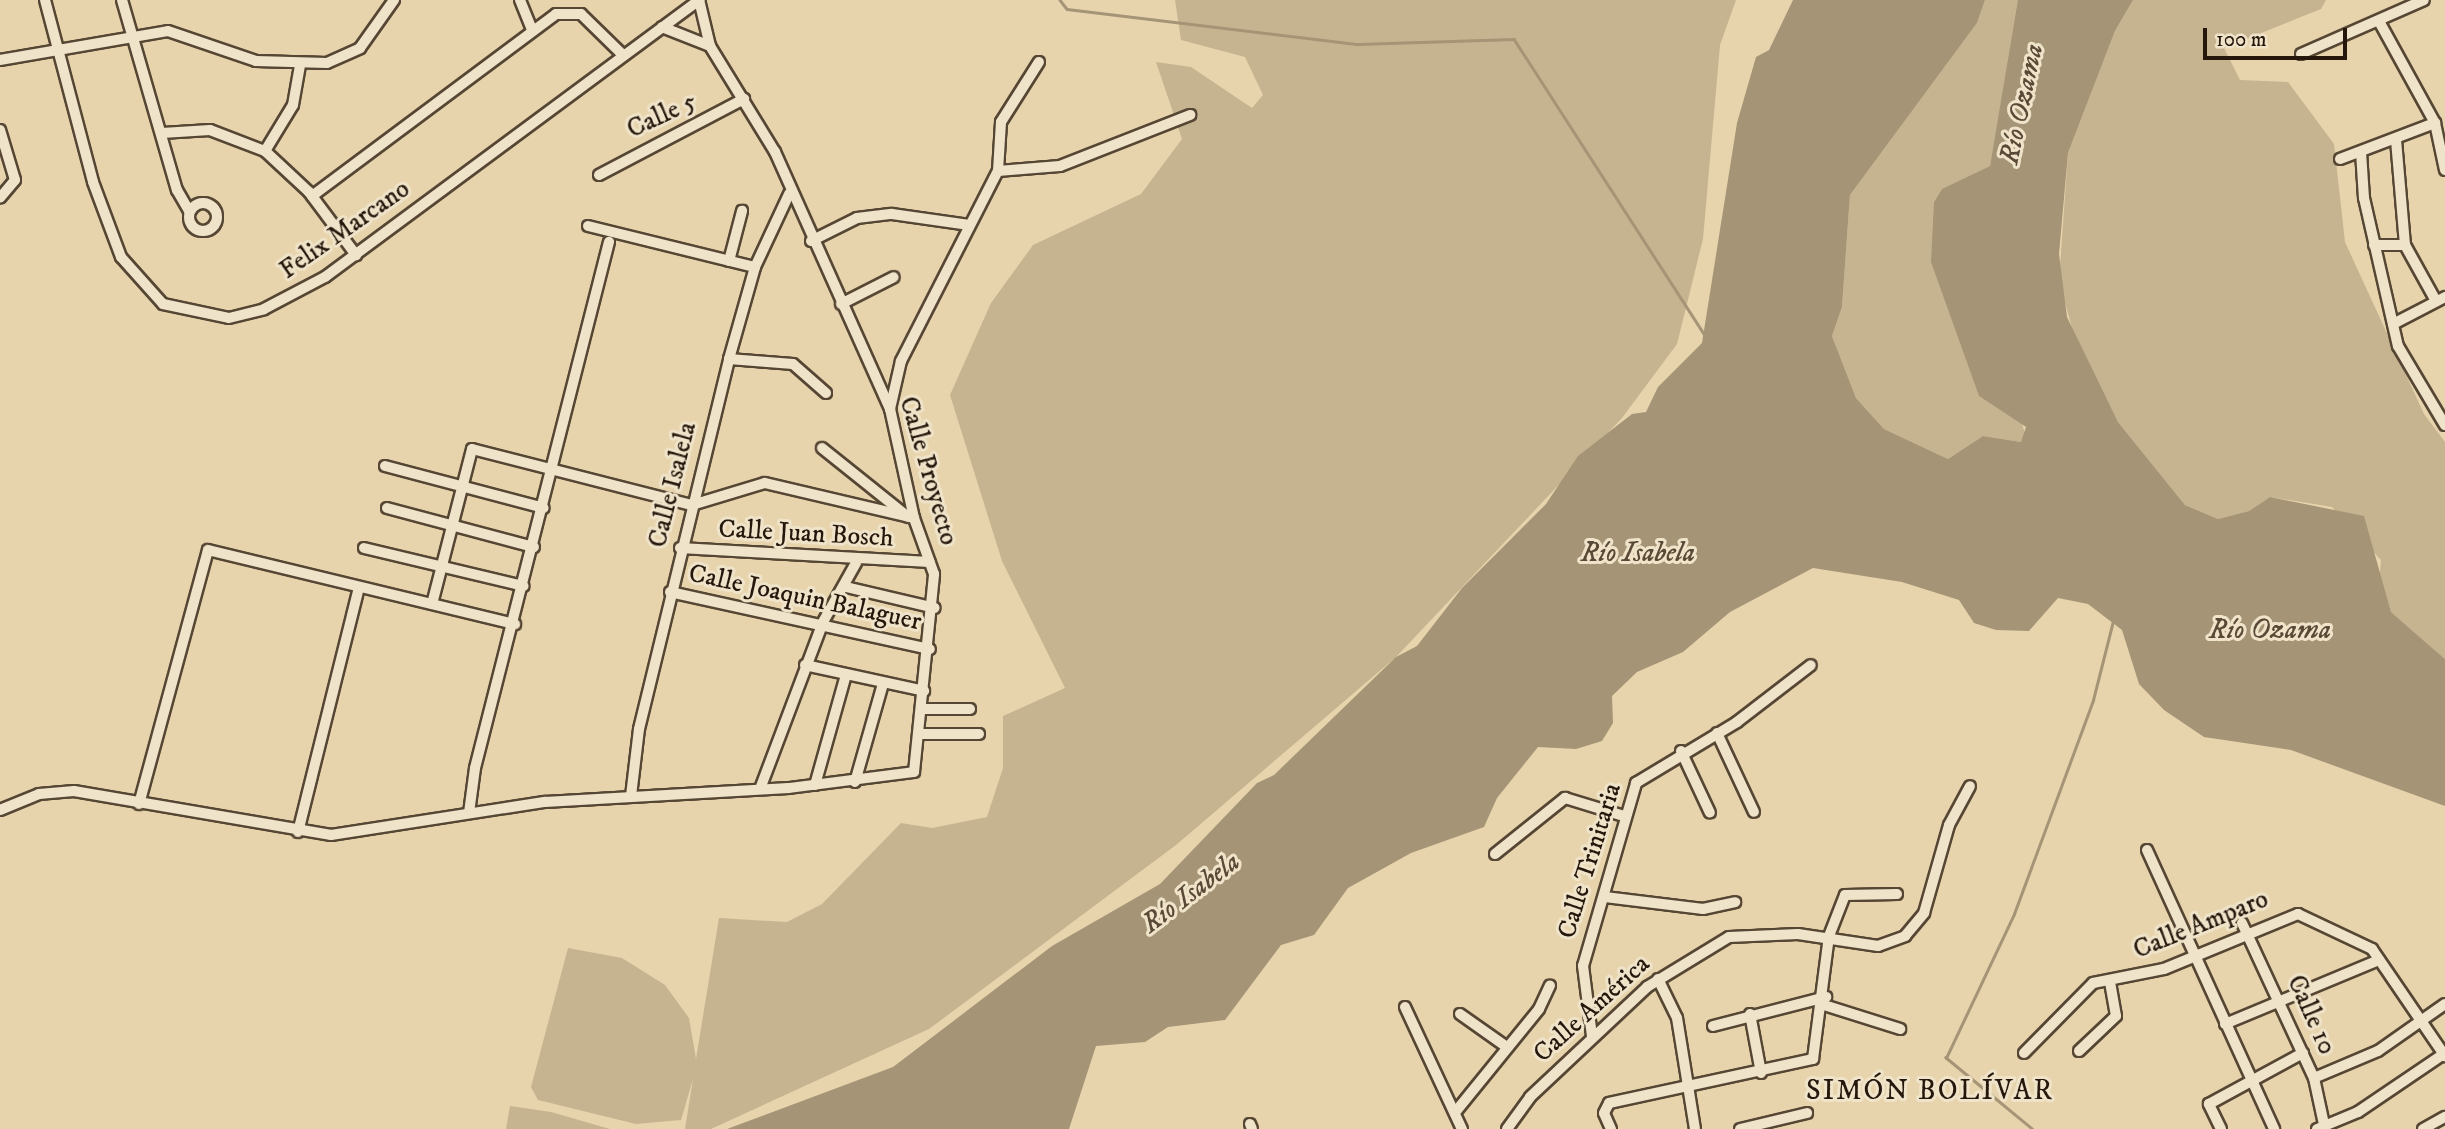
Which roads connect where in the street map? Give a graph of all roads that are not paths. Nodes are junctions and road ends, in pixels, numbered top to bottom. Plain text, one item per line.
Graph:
1 (45, 0) edge
2 (122, 0) edge
3 (394, 0) edge
4 (520, 0) edge
5 (699, 0) edge
6 (2424, 0) edge
7 (2381, 23) junction
8 (662, 27) junction
9 (531, 30) junction
10 (133, 37) junction
11 (710, 46) junction
12 (57, 48) junction
13 (622, 54) junction
14 (2301, 54) dead end
15 (0, 60) edge
16 (1038, 62) dead end
17 (300, 67) junction
18 (744, 99) junction
19 (1190, 116) dead end
20 (2435, 123) junction
21 (0, 130) edge
22 (162, 134) junction
23 (2396, 140) junction
24 (2, 150) edge
25 (265, 151) junction
26 (2361, 152) junction
27 (2340, 159) dead end
28 (2445, 170) edge
29 (998, 171) junction
30 (599, 175) dead end
31 (789, 194) junction
32 (312, 196) junction
33 (0, 198) edge
34 (189, 211) dead end
35 (742, 211) dead end
36 (969, 225) junction
37 (588, 226) dead end
38 (811, 241) junction
39 (609, 242) dead end
40 (2374, 245) junction
41 (2405, 245) junction
42 (356, 255) junction
43 (729, 261) junction
44 (755, 267) junction
45 (894, 277) dead end
46 (2440, 299) edge
47 (841, 304) junction
48 (2393, 324) junction
49 (729, 359) junction
50 (826, 393) dead end
51 (890, 409) junction
52 (2442, 417) edge
53 (822, 448) dead end
54 (386, 466) dead end
55 (554, 471) junction
56 (463, 485) junction
57 (692, 505) junction
58 (387, 508) dead end
59 (544, 508) junction
60 (911, 518) junction
61 (452, 525) junction
62 (534, 547) junction
63 (364, 548) dead end
64 (680, 548) junction
65 (930, 562) junction
66 (856, 563) junction
67 (442, 566) junction
68 (524, 586) junction
69 (846, 587) junction
70 (359, 588) junction
71 (670, 592) junction
72 (432, 604) junction
73 (935, 608) junction
74 (823, 622) junction
75 (515, 624) junction
76 (930, 649) junction
77 (805, 665) junction
78 (1811, 665) dead end
79 (846, 675) junction
80 (883, 684) junction
81 (924, 691) junction
82 (922, 709) junction
83 (970, 709) dead end
84 (1717, 733) junction
85 (920, 734) junction
86 (979, 734) dead end
87 (1681, 751) junction
88 (855, 782) junction
89 (816, 785) junction
90 (1970, 786) dead end
91 (760, 789) junction
92 (631, 796) junction
93 (139, 804) junction
94 (0, 810) edge
95 (1754, 812) dead end
96 (468, 813) junction
97 (1710, 813) dead end
98 (1624, 816) junction
99 (298, 832) junction
100 (2147, 850) dead end
101 (1495, 854) dead end
102 (1897, 894) dead end
103 (1605, 897) junction
104 (1735, 902) dead end
105 (2242, 923) dead end
106 (2248, 935) junction
107 (1829, 936) junction
108 (2199, 956) junction
109 (2379, 960) junction
110 (1658, 979) junction
111 (2110, 982) junction
112 (1550, 985) dead end
113 (2281, 999) junction
114 (1825, 1001) junction
115 (2445, 1004) edge
116 (1405, 1007) dead end
117 (1460, 1014) dead end
118 (1750, 1014) junction
119 (2420, 1023) junction
120 (2225, 1024) junction
121 (1713, 1026) dead end
122 (1900, 1029) dead end
123 (1592, 1035) junction
124 (1504, 1045) junction
125 (2080, 1051) dead end
126 (2024, 1053) dead end
127 (2302, 1053) junction
128 (2444, 1054) edge
129 (1761, 1073) junction
130 (2314, 1078) junction
131 (2249, 1081) junction
132 (1689, 1085) junction
133 (1457, 1110) junction
134 (1807, 1113) dead end
135 (2445, 1116) edge
136 (2322, 1128) edge
137 (1462, 1129) edge
138 (1507, 1129) edge
139 (1611, 1129) edge
140 (1695, 1129) edge
141 (1740, 1129) edge
142 (2221, 1129) edge
143 (2274, 1129) edge
144 (2423, 1129) edge

1 - 12 street, Felix Marcano
2 - 10 street
3 - 17 street
4 - 9 street
5 - 8 street, Felix Marcano
5 - 11 street, Calle Proyecto
6 - 7 street
7 - 14 street
7 - 20 street
8 - 11 street
8 - 13 street, Felix Marcano
9 - 13 street
9 - 32 street
10 - 12 street
10 - 17 street
10 - 22 street
11 - 18 street, Calle Proyecto
12 - 15 street
12 - 42 street, Felix Marcano
13 - 42 street, Felix Marcano
16 - 29 street
17 - 25 street
18 - 30 street, Calle 5
18 - 31 street, Calle Proyecto
19 - 29 street
20 - 23 street
20 - 28 street
21 - 24 street
22 - 25 street
22 - 34 street
23 - 26 street
23 - 41 street
24 - 33 street
25 - 32 street
26 - 27 street
26 - 40 street
29 - 36 street
31 - 38 street, Calle Proyecto
31 - 44 street, Calle Isalela
32 - 42 street
35 - 43 street
36 - 38 street
36 - 51 street
37 - 43 street
38 - 47 street, Calle Proyecto
39 - 55 street
40 - 41 street
40 - 48 street
41 - 46 street
43 - 44 street
44 - 49 street, Calle Isalela
45 - 47 street
46 - 48 street
47 - 51 street, Calle Proyecto
48 - 52 street
49 - 50 street
49 - 57 street, Calle Isalela
51 - 60 street, Calle Proyecto
53 - 60 street
54 - 56 street
55 - 56 street
55 - 57 street
55 - 59 street
56 - 59 street
56 - 61 street
57 - 60 street
57 - 64 street, Calle Isalela
58 - 61 street
59 - 62 street
60 - 65 street, Calle Proyecto
61 - 62 street
61 - 67 street
62 - 68 street
63 - 67 street
64 - 66 street, Calle Juan Bosch
64 - 71 street, Calle Isalela
65 - 66 street, Calle Juan Bosch
65 - 73 street, Calle Proyecto
66 - 69 street
67 - 68 street
67 - 72 street
68 - 75 street
69 - 73 street
69 - 74 street
70 - 72 street
70 - 93 street
70 - 99 street
71 - 74 street, Calle Joaquin Balaguer
71 - 92 street, Calle Isalela
72 - 75 street
73 - 76 street, Calle Proyecto
74 - 76 street, Calle Joaquin Balaguer
74 - 77 street
75 - 96 street
76 - 81 street, Calle Proyecto
77 - 79 street
77 - 91 street
78 - 84 street, Calle Trinitaria
79 - 80 street
79 - 89 street
80 - 81 street
80 - 88 street
81 - 82 street, Calle Proyecto
82 - 83 street
82 - 85 street, Calle Proyecto
84 - 87 street, Calle Trinitaria
84 - 95 street
85 - 86 street
85 - 88 street, Calle Proyecto
87 - 97 street
87 - 98 street, Calle Trinitaria
88 - 89 street
89 - 91 street
90 - 107 street, Calle América
91 - 92 street
92 - 96 street
93 - 94 street
93 - 99 street
96 - 99 street
98 - 101 street
98 - 103 street, Calle Trinitaria
100 - 108 street
102 - 107 street
103 - 104 street
103 - 123 street, Calle Trinitaria
105 - 106 street, Calle 10
106 - 108 street, Calle Amparo
106 - 109 street, Calle Amparo
106 - 113 street, Calle 10
107 - 110 street, Calle América
107 - 114 street
108 - 111 street, Calle Amparo
108 - 120 street
109 - 113 street
109 - 119 street, Calle Amparo
110 - 123 street, Calle América
110 - 132 street
111 - 125 street
111 - 126 street, Calle Amparo
112 - 124 street
113 - 120 street
113 - 127 street, Calle 10
114 - 118 street
114 - 122 street
114 - 129 street
115 - 119 street
116 - 133 street
117 - 124 street
118 - 121 street
118 - 129 street
119 - 128 street, Calle Amparo
119 - 130 street
120 - 131 street
123 - 138 street, Calle América
124 - 133 street
127 - 130 street, Calle 10
127 - 131 street
128 - 136 street
129 - 132 street
130 - 136 street, Calle 10
131 - 142 street
131 - 143 street
132 - 139 street
132 - 140 street
133 - 137 street
134 - 141 street
135 - 144 street

